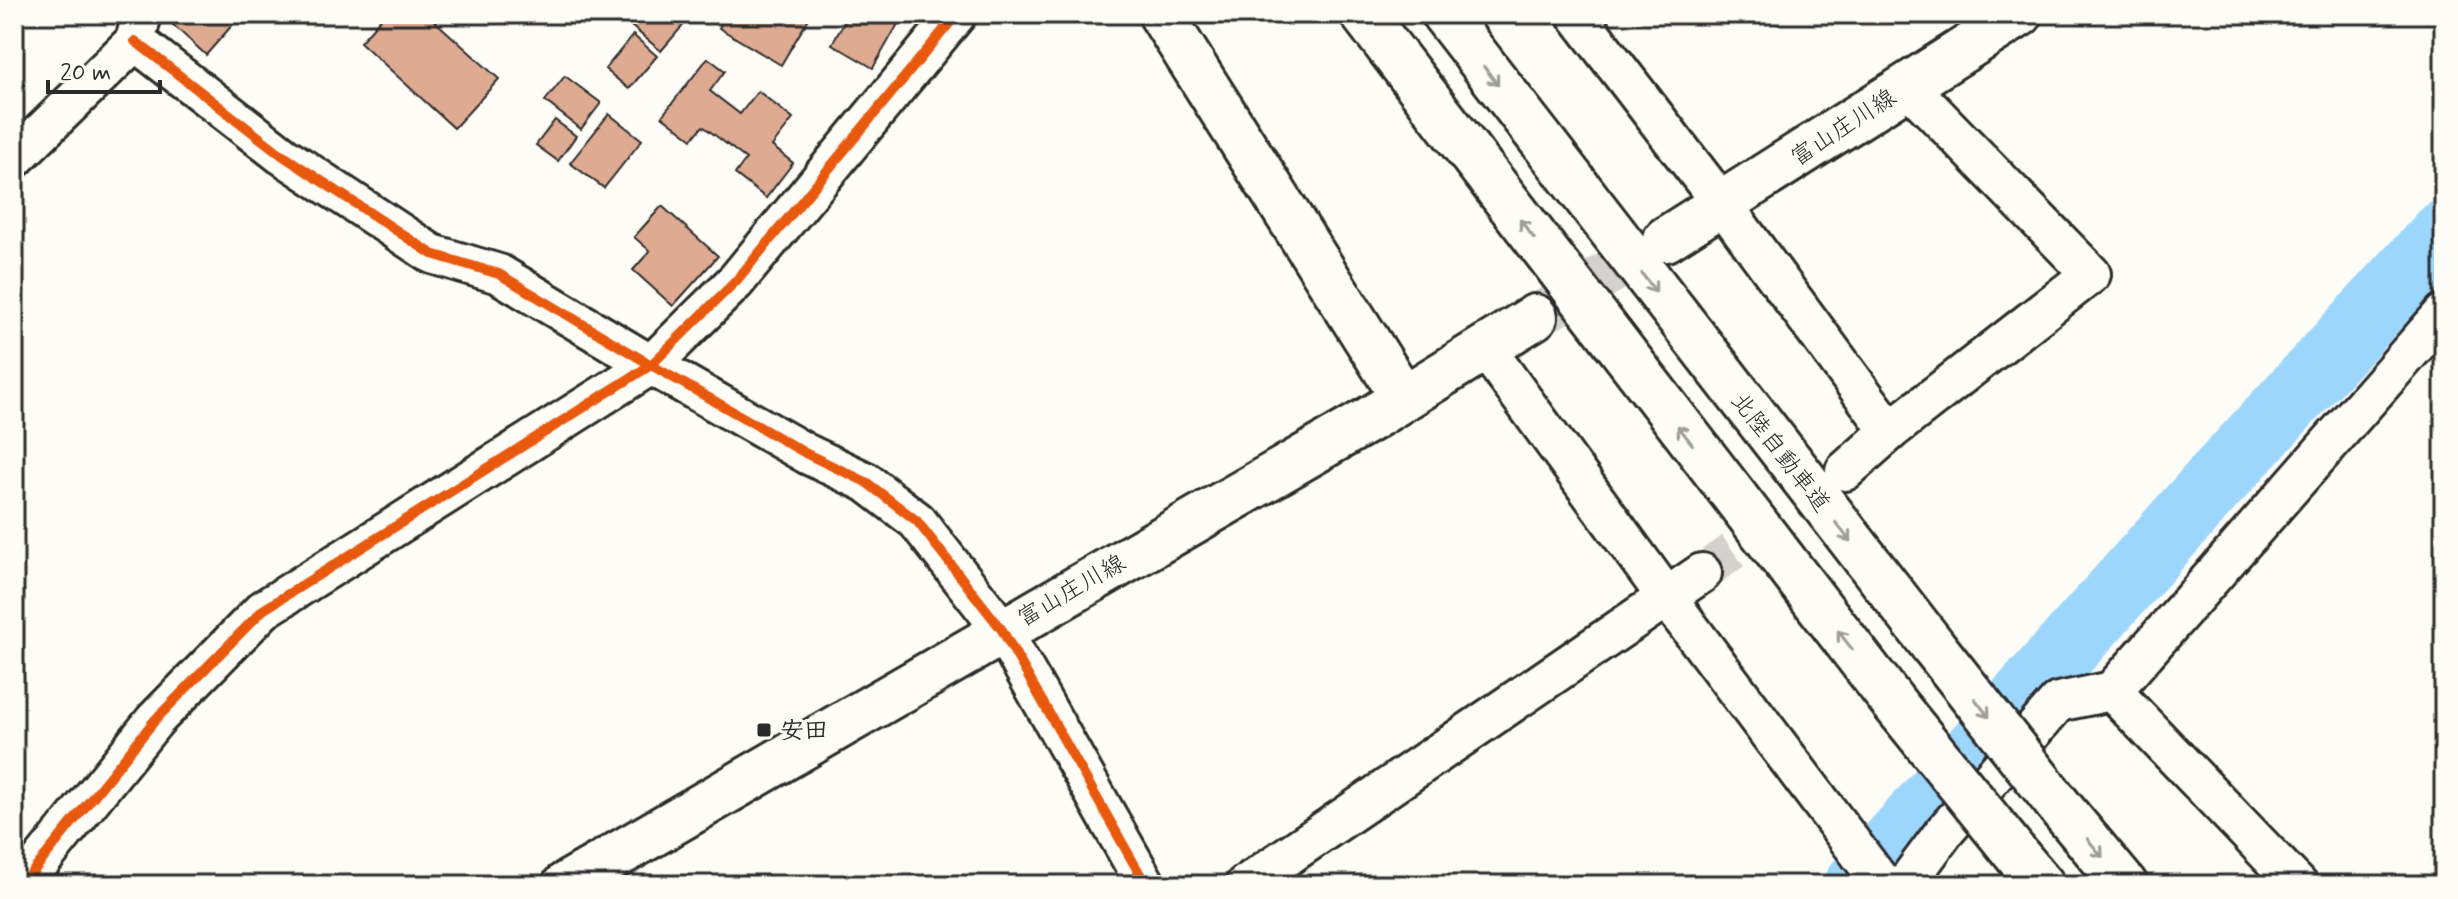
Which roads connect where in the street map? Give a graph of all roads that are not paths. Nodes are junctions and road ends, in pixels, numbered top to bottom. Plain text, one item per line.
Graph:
1 (957, 14) edge
2 (1161, 14) edge
3 (1363, 14) edge
4 (1444, 14) edge
5 (1576, 14) edge
6 (2020, 14) edge
7 (139, 28) edge
8 (1908, 86) junction
9 (14, 159) edge
10 (1722, 204) junction
11 (1666, 239) tunnel mouth
12 (2444, 313) edge
13 (1535, 317) tunnel mouth
14 (1486, 349) junction
15 (651, 365) junction
16 (1403, 397) junction
17 (1890, 431) junction
18 (1845, 471) tunnel mouth
19 (1702, 573) tunnel mouth
20 (1665, 595) junction
21 (1002, 630) junction
22 (2112, 691) junction
23 (2031, 872) edge
24 (22, 885) edge
25 (565, 885) edge
26 (1146, 885) edge
27 (1245, 885) edge
28 (1883, 885) edge
29 (1905, 885) edge
30 (2125, 885) edge
31 (2298, 885) edge

1 - 15 street
2 - 16 main road
23 -> 3 main road, bridge
4 -> 30 main road, 北陸自動車道, bridge
5 - 10 street
6 - 8 main road, 富山庄川線
7 - 9 street
7 - 15 street
8 - 10 main road, 富山庄川線
8 - 17 street
10 - 11 main road, 富山庄川線
10 - 17 street
12 - 22 street
13 - 14 main road, 富山庄川線
14 - 16 main road, 富山庄川線
14 - 20 street
15 - 21 street
15 - 24 street
16 - 21 main road, 富山庄川線
17 - 18 street
19 - 20 street
20 - 27 street
20 - 28 street
21 - 25 main road, 富山庄川線
21 - 26 street
22 - 29 street
22 - 31 street

